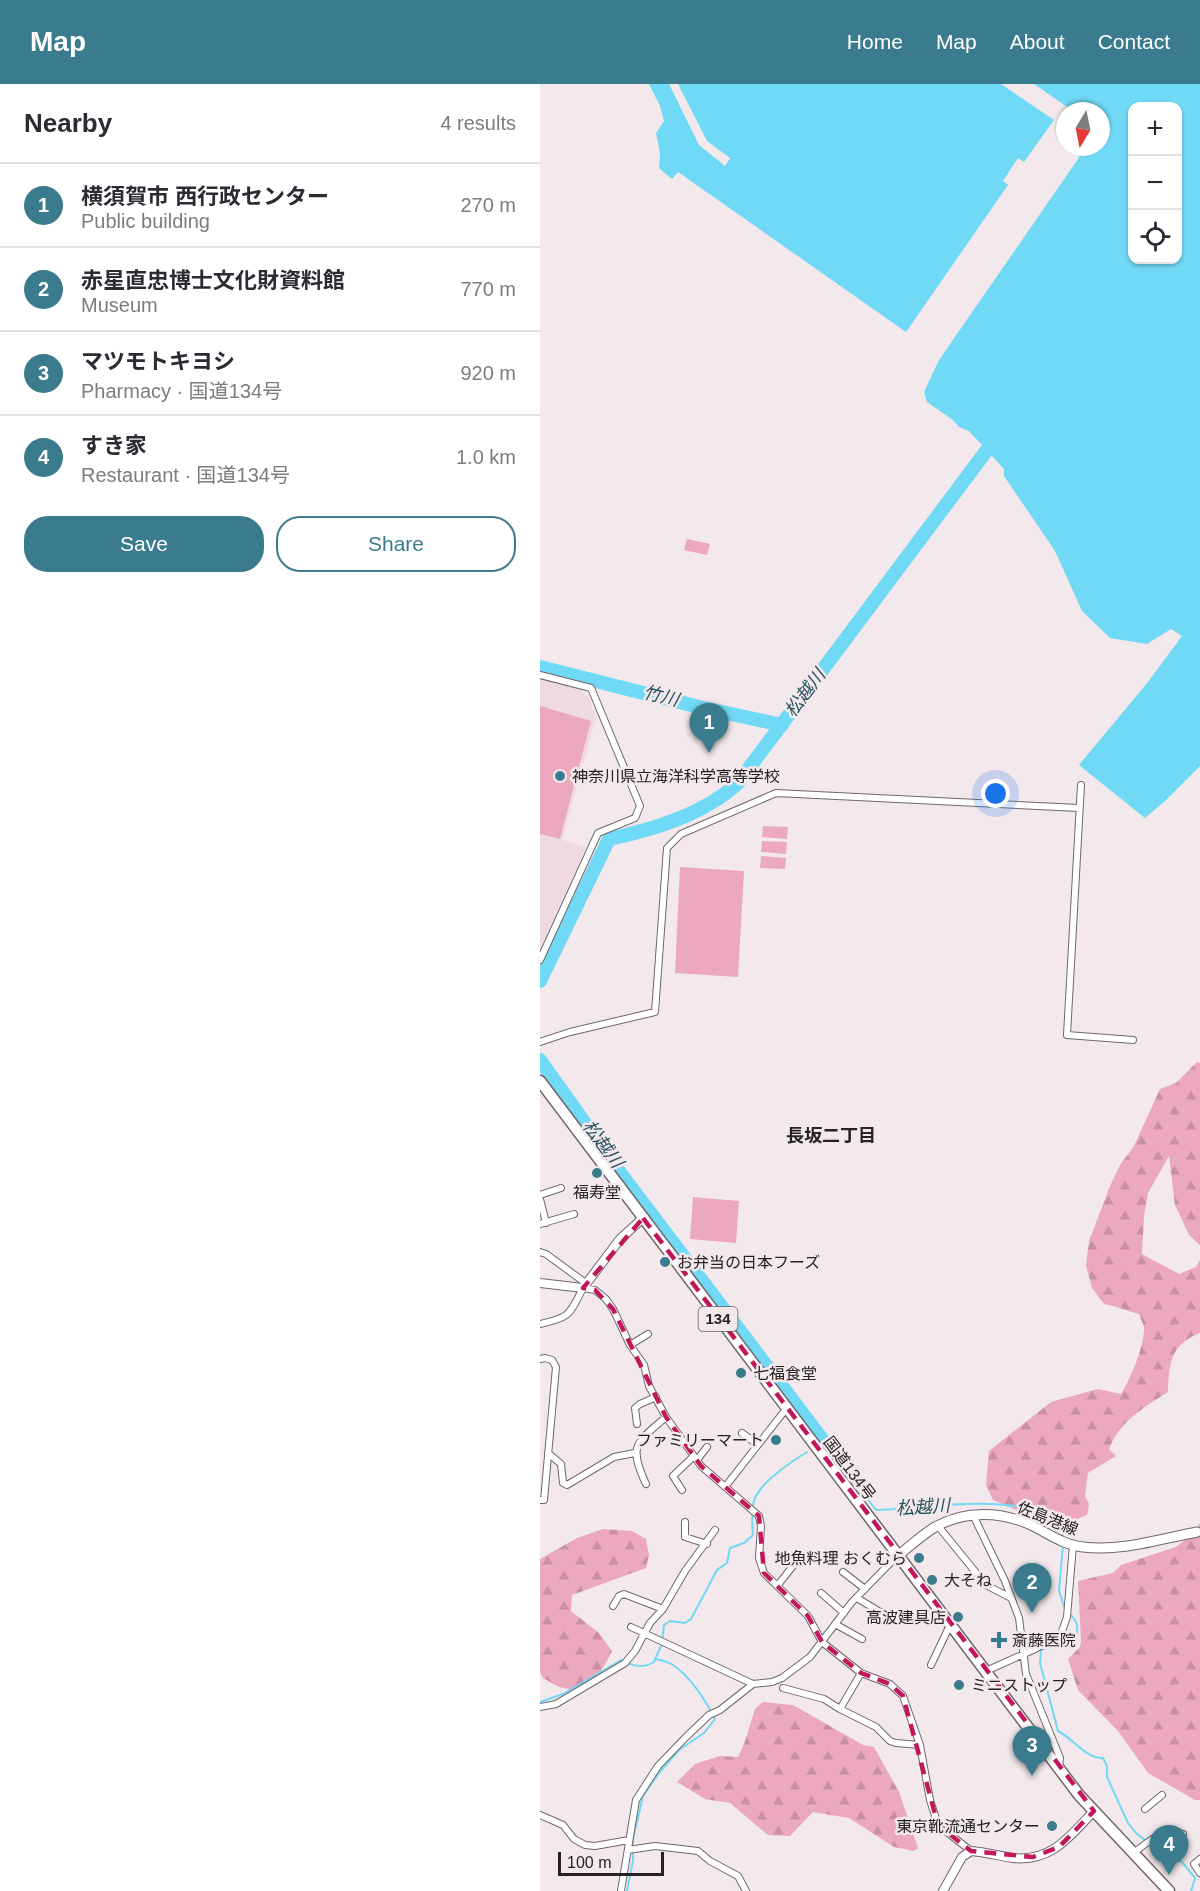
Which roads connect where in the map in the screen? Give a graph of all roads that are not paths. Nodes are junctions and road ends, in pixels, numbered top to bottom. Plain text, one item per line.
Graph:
1 (540, 675) edge
2 (1081, 785) dead end
3 (1079, 808) junction
4 (540, 960) edge
5 (1133, 1040) dead end
6 (540, 1042) edge
7 (541, 1085) edge
8 (561, 1188) dead end
9 (540, 1197) edge
10 (574, 1214) dead end
11 (643, 1218) junction
12 (543, 1223) edge
13 (540, 1252) edge
14 (540, 1283) edge
15 (585, 1286) junction
16 (540, 1324) edge
17 (648, 1334) dead end
18 (630, 1345) junction
19 (540, 1359) edge
20 (656, 1398) junction
21 (786, 1409) junction
22 (666, 1417) junction
23 (637, 1424) dead end
24 (742, 1433) dead end
25 (758, 1445) junction
26 (707, 1447) dead end
27 (548, 1453) junction
28 (635, 1453) junction
29 (696, 1458) junction
30 (544, 1466) edge
31 (646, 1484) dead end
32 (725, 1487) junction
33 (682, 1490) dead end
34 (540, 1500) edge
35 (973, 1515) junction
36 (685, 1522) dead end
37 (938, 1526) junction
38 (715, 1530) dead end
39 (1197, 1532) dead end
40 (706, 1544) junction
41 (1071, 1545) junction
42 (898, 1555) junction
43 (793, 1566) dead end
44 (843, 1572) dead end
45 (777, 1586) junction
46 (865, 1589) junction
47 (821, 1593) dead end
48 (856, 1598) junction
49 (1011, 1599) junction
50 (613, 1606) dead end
51 (663, 1608) junction
52 (844, 1613) junction
53 (885, 1615) dead end
54 (835, 1624) junction
55 (950, 1625) junction
56 (631, 1627) dead end
57 (644, 1633) junction
58 (862, 1639) dead end
59 (822, 1642) junction
60 (1024, 1653) junction
61 (931, 1665) dead end
62 (986, 1671) junction
63 (861, 1673) junction
64 (753, 1684) junction
65 (783, 1688) dead end
66 (540, 1707) edge
67 (840, 1709) junction
68 (920, 1745) junction
69 (1059, 1769) junction
70 (1162, 1795) dead end
71 (1145, 1809) dead end
72 (1094, 1811) junction
73 (540, 1815) edge
74 (1183, 1834) dead end
75 (629, 1840) junction
76 (628, 1850) junction
77 (1138, 1850) junction
78 (971, 1851) junction
79 (1200, 1858) edge
80 (1200, 1873) edge
81 (621, 1891) edge
82 (746, 1891) edge
83 (943, 1891) edge
84 (1169, 1891) edge

1 - 4 street
2 - 3 street
3 - 5 street
3 - 6 street
7 - 11 highway, 国道134号 / 134
8 - 9 street
9 - 12 street
10 - 12 street
11 - 15 street
11 - 21 highway, 国道134号 / 134
13 - 15 street
14 - 15 street
15 - 16 street
15 - 18 street
17 - 18 street
18 - 20 street
19 - 27 street
20 - 22 street
20 - 23 street
21 - 25 street
21 - 42 highway, 国道134号 / 134
22 - 28 street
22 - 29 street
24 - 25 street
25 - 32 street
26 - 29 street
27 - 28 street
27 - 30 street
28 - 31 street
29 - 32 street
29 - 33 street
30 - 34 street
32 - 45 street
35 - 37 main road, 佐島港線
35 - 41 main road, 佐島港線
35 - 49 street
36 - 40 street
37 - 42 main road, 佐島港線
37 - 49 street
38 - 40 street
39 - 41 main road, 佐島港線
40 - 51 street
41 - 60 street
42 - 46 street
42 - 55 highway, 国道134号 / 134
43 - 45 street
44 - 46 street
45 - 59 street
46 - 48 street
47 - 52 street
48 - 52 street
48 - 53 street
49 - 60 street
50 - 51 street
51 - 57 street
52 - 54 street
54 - 58 street
54 - 59 street
55 - 61 street
55 - 62 highway, 国道134号 / 134
56 - 57 street
57 - 64 street
57 - 66 street
59 - 63 street
59 - 64 street
60 - 62 street
60 - 69 street
62 - 69 highway, 国道134号 / 134
63 - 67 street
63 - 68 street
64 - 75 street
65 - 67 street
67 - 68 street
68 - 78 street
69 - 72 highway, 国道134号 / 134
70 - 71 street
72 - 77 highway, 国道134号 / 134
72 - 78 street
73 - 75 street
74 - 77 street
75 - 76 street
76 - 81 street
76 - 82 street
77 - 84 highway, 国道134号 / 134
78 - 83 street
79 - 80 street

